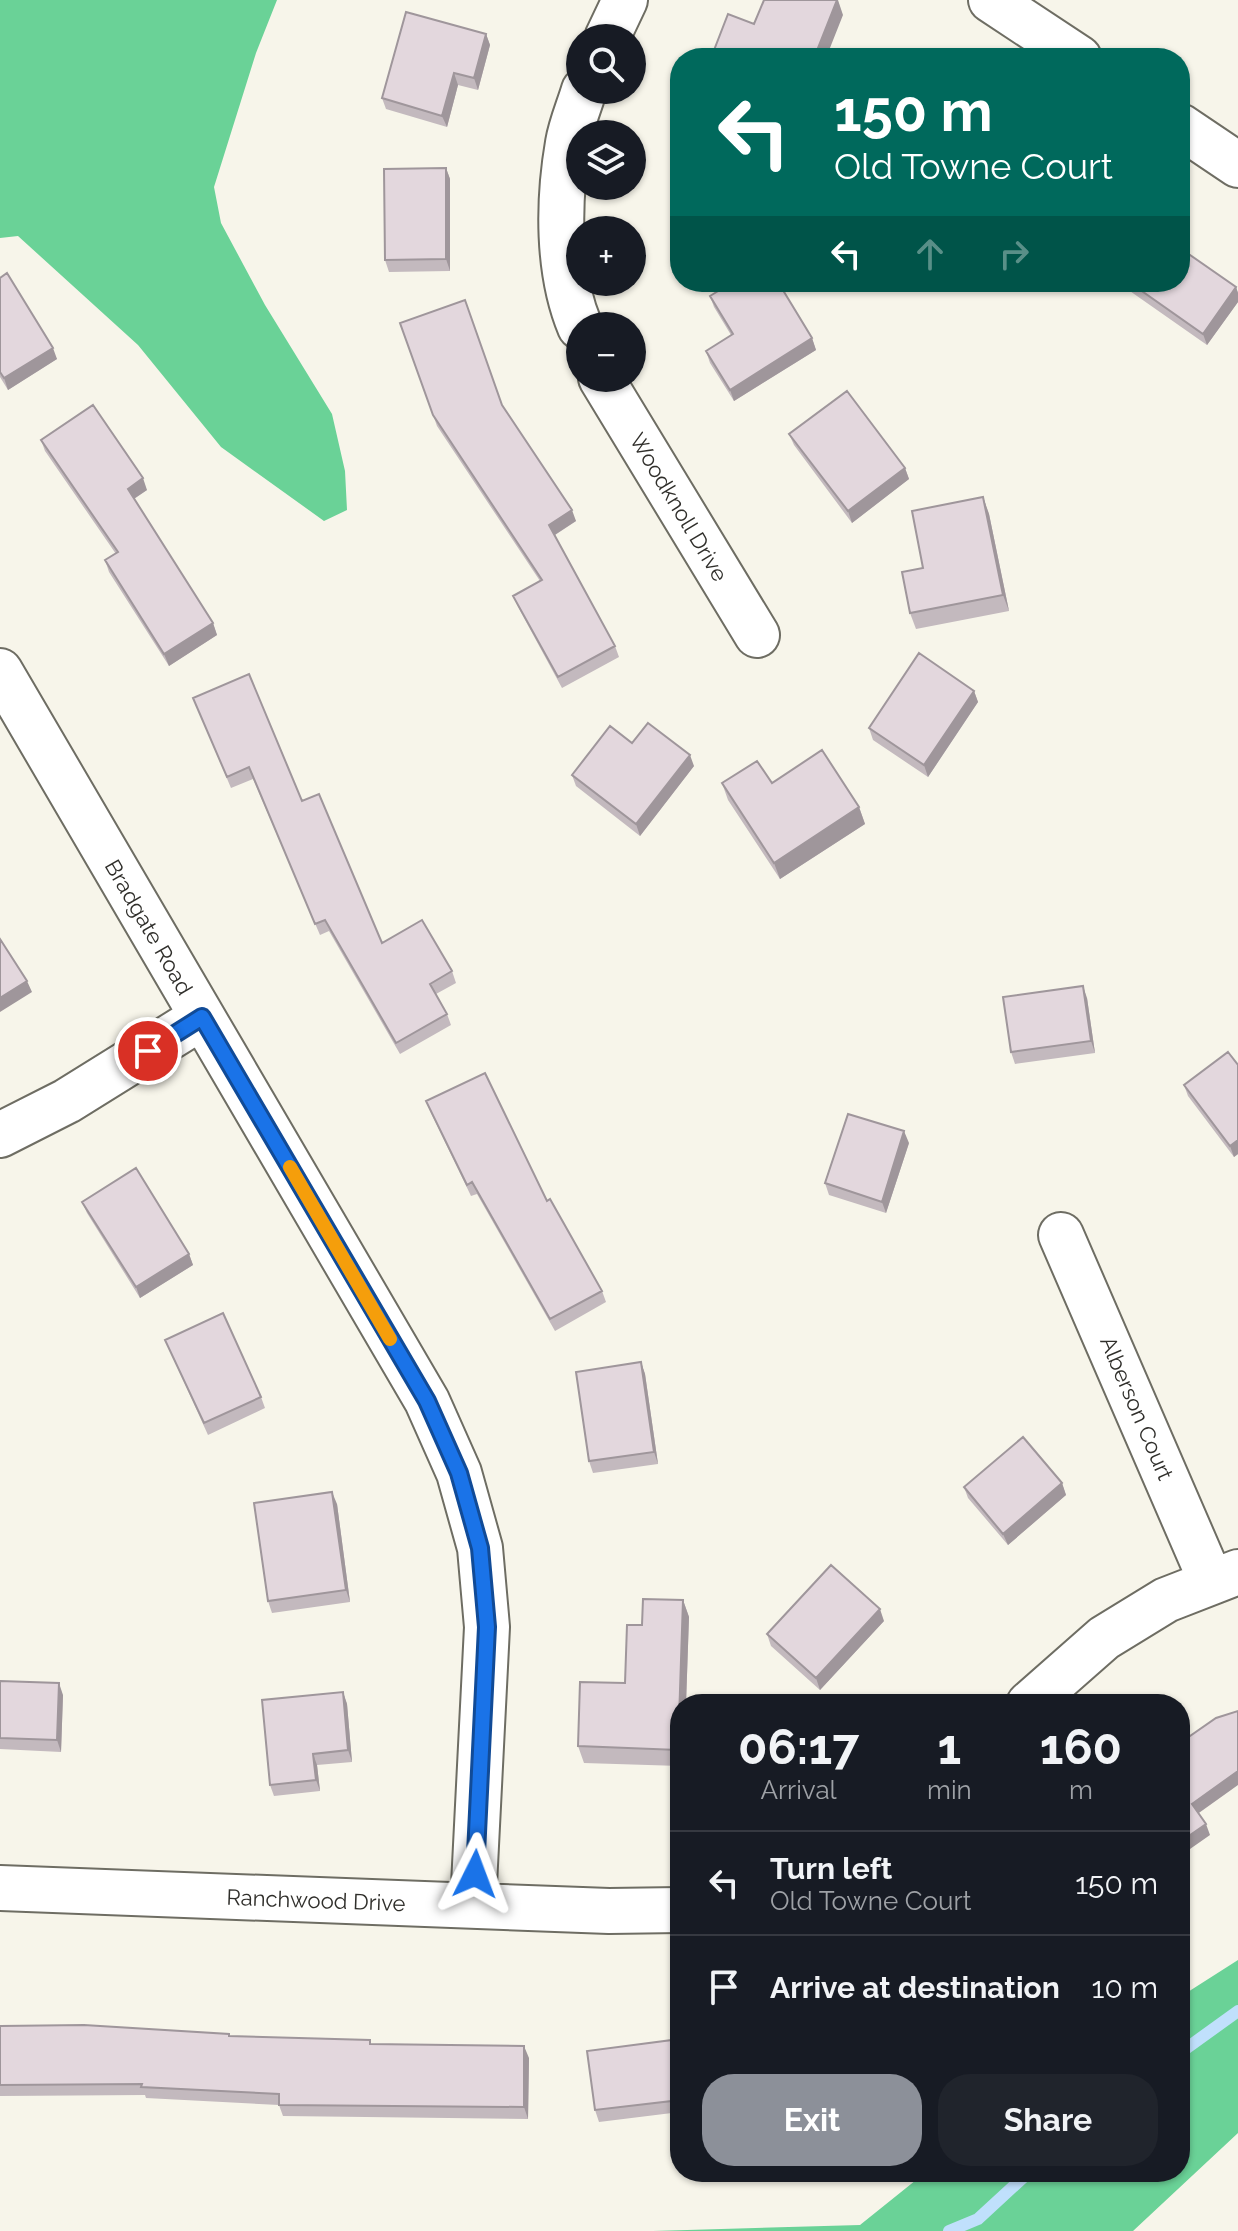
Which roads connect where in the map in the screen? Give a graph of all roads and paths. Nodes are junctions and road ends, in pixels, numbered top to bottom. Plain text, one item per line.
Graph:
1 (625, 0) edge
2 (991, 0) edge
3 (614, 24) edge
4 (1064, 48) edge
5 (580, 104) edge
6 (1190, 133) edge
7 (1238, 165) edge
8 (576, 312) edge
9 (609, 392) edge
10 (757, 635) dead end
11 (0, 671) edge
12 (202, 1017) junction
13 (0, 1135) edge
14 (1061, 1235) dead end
15 (1224, 1577) edge
16 (1040, 1694) edge
17 (0, 1888) edge
18 (473, 1905) junction
19 (670, 1910) edge

1 - 3 street
2 - 4 street
5 - 8 street
6 - 7 street
9 - 10 street, Woodknoll Drive
11 - 12 street, Bradgate Road
12 - 13 street
12 - 18 street, Bradgate Road
14 - 15 street, Alberson Court
15 - 16 street
17 - 18 street, Ranchwood Drive
18 - 19 street, Ranchwood Drive

